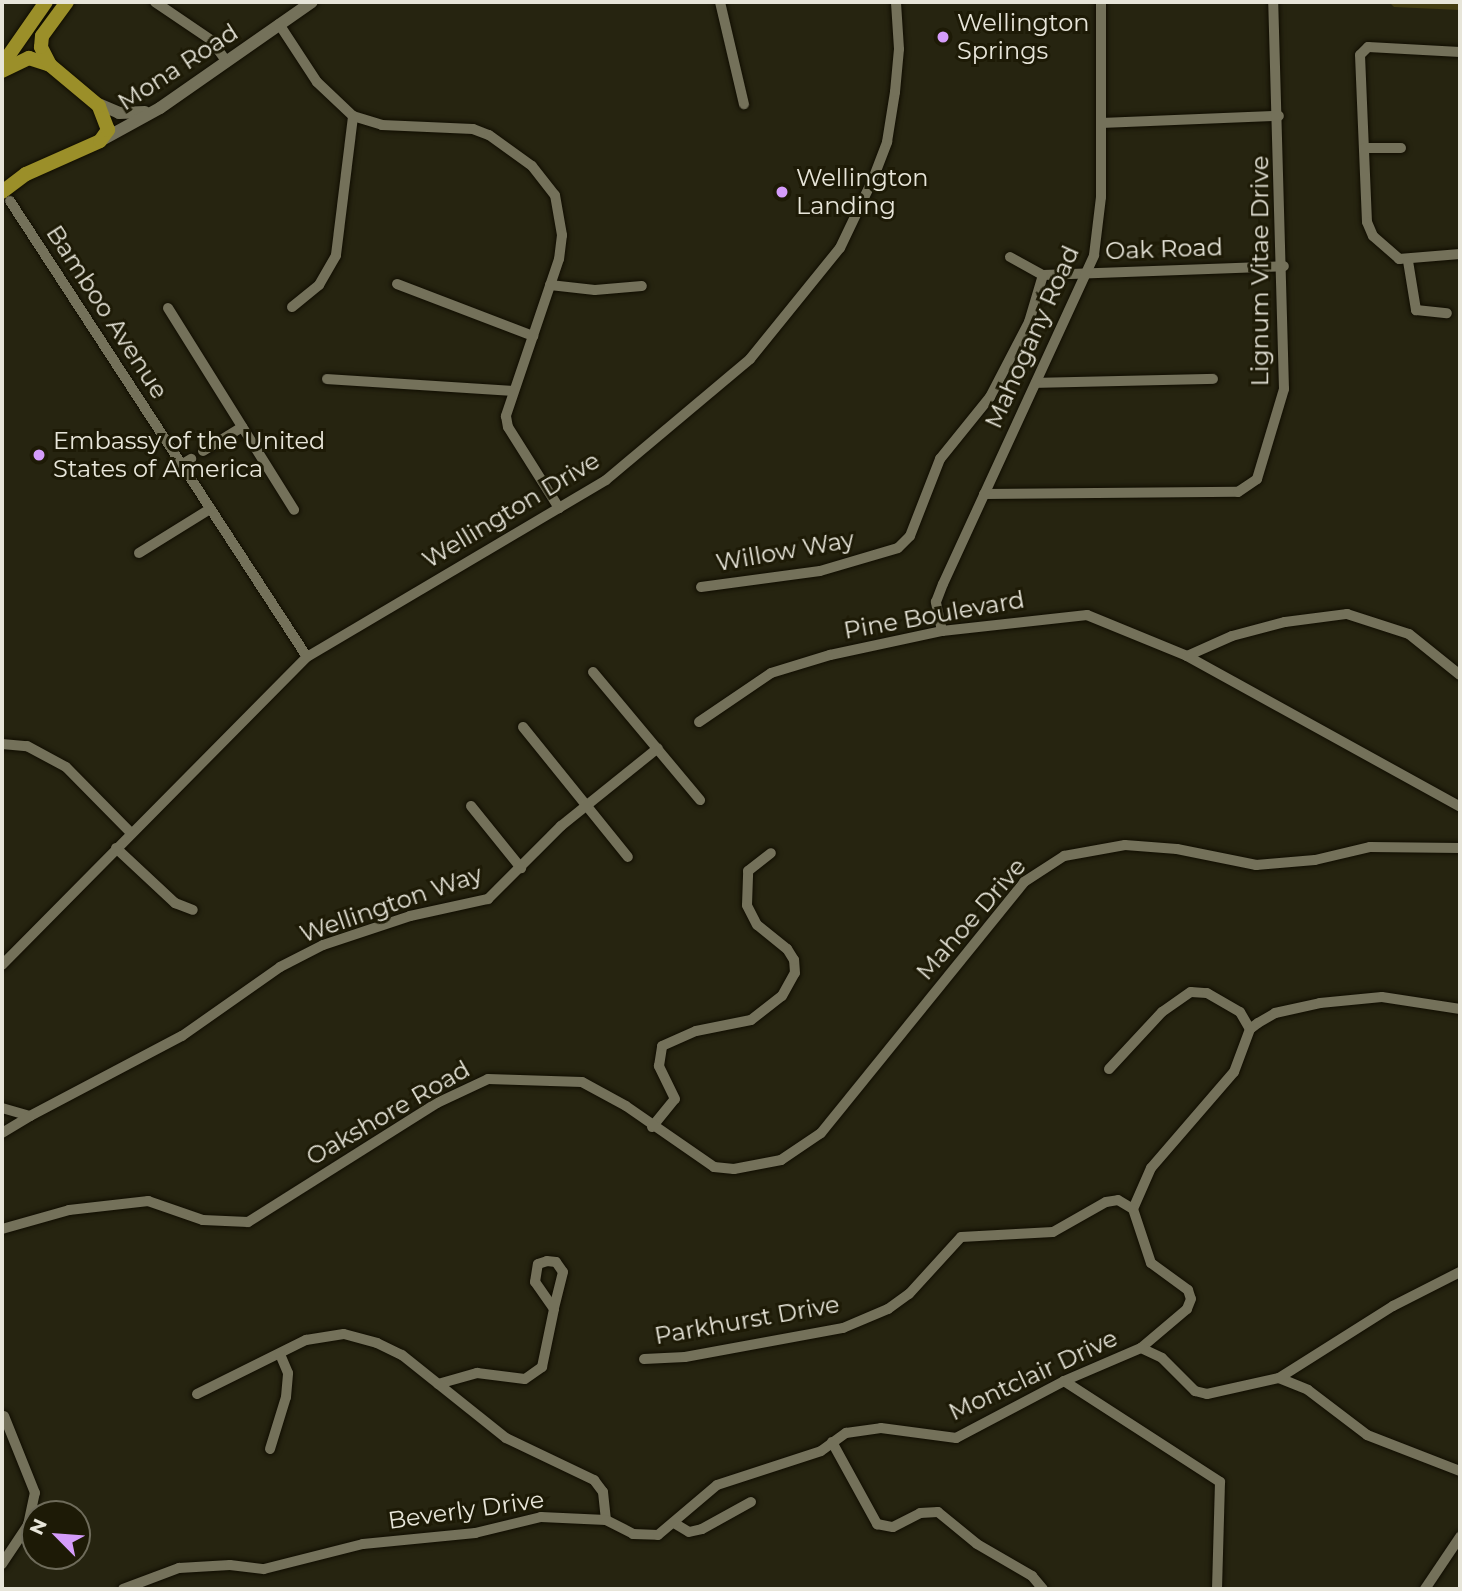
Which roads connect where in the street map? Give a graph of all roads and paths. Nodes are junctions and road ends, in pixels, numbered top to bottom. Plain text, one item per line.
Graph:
1 (46, 2) edge
2 (67, 2) edge
3 (155, 2) edge
4 (312, 2) edge
5 (720, 2) edge
6 (896, 2) edge
7 (1101, 2) edge
8 (1273, 2) edge
9 (279, 24) junction
10 (1460, 52) edge
11 (227, 62) junction
12 (2, 65) edge
13 (50, 65) junction
14 (2, 71) edge
15 (96, 103) junction
16 (744, 104) dead end
17 (160, 108) junction
18 (353, 116) junction
19 (1279, 116) junction
20 (1101, 123) junction
21 (100, 141) junction
22 (1364, 148) junction
23 (1401, 148) dead end
24 (6, 197) edge
25 (1460, 254) edge
26 (1010, 257) dead end
27 (1408, 261) junction
28 (1284, 266) junction
29 (1087, 272) junction
30 (1044, 275) junction
31 (397, 284) dead end
32 (550, 285) junction
33 (642, 286) dead end
34 (292, 307) dead end
35 (168, 309) dead end
36 (1447, 313) dead end
37 (533, 336) junction
38 (327, 379) dead end
39 (1213, 379) dead end
40 (1036, 383) junction
41 (513, 391) junction
42 (242, 427) junction
43 (203, 451) dead end
44 (984, 494) junction
45 (210, 509) junction
46 (559, 509) junction
47 (294, 510) dead end
48 (139, 553) dead end
49 (701, 587) dead end
50 (942, 631) junction
51 (1187, 656) junction
52 (307, 657) junction
53 (593, 672) dead end
54 (1460, 675) edge
55 (699, 722) dead end
56 (523, 727) dead end
57 (2, 744) edge
58 (658, 748) junction
59 (700, 800) dead end
60 (587, 805) junction
61 (471, 806) dead end
62 (1460, 807) edge
63 (131, 832) junction
64 (116, 848) junction
65 (1460, 848) edge
66 (771, 853) dead end
67 (628, 857) dead end
68 (520, 868) junction
69 (193, 910) dead end
70 (2, 965) edge
71 (1460, 1009) edge
72 (1250, 1029) junction
73 (900, 1035) joint
74 (1109, 1069) dead end
75 (2, 1108) edge
76 (30, 1116) junction
77 (652, 1127) junction
78 (2, 1133) edge
79 (1133, 1209) junction
80 (2, 1229) edge
81 (1460, 1272) edge
82 (554, 1309) junction
83 (1141, 1348) junction
84 (280, 1354) junction
85 (644, 1359) dead end
86 (1279, 1378) junction
87 (1064, 1381) junction
88 (438, 1384) junction
89 (197, 1394) dead end
90 (4, 1416) dead end
91 (832, 1442) junction
92 (270, 1449) dead end
93 (1460, 1472) edge
94 (751, 1502) dead end
95 (606, 1520) junction
96 (674, 1523) junction
97 (1460, 1537) edge
98 (2, 1564) edge
99 (123, 1589) edge
100 (1043, 1589) edge
101 (1217, 1589) edge
102 (1425, 1589) edge

1 - 12 main road
2 - 13 main road
3 - 11 street
4 - 9 street, Mona Road
5 - 16 street
6 - 46 street, Wellington Drive
7 - 20 street, Mahogany Road
8 - 19 street, Lignum Vitae Drive
9 - 11 street, Mona Road
9 - 18 street
10 - 22 street
11 - 17 street, Mona Road
13 - 14 main road
13 - 15 main road
15 - 17 street
15 - 21 main road
17 - 21 street, Mona Road
18 - 32 street
18 - 34 street
19 - 20 street
19 - 28 street, Lignum Vitae Drive
20 - 29 street, Mahogany Road
21 - 24 main road
22 - 23 street
22 - 27 street
24 - 45 street, Bamboo Avenue
25 - 27 street
26 - 30 street
27 - 36 street
28 - 29 street, Oak Road
28 - 44 street, Lignum Vitae Drive
29 - 30 street
29 - 40 street, Mahogany Road
30 - 49 street, Willow Way
31 - 37 street
32 - 33 street
32 - 37 street
35 - 42 street
37 - 41 street
38 - 41 street
39 - 40 street
40 - 44 street, Mahogany Road
41 - 46 street
42 - 43 street
42 - 47 street
44 - 50 street, Mahogany Road
45 - 48 street
45 - 52 street, Bamboo Avenue
46 - 52 street, Wellington Drive
50 - 51 street, Pine Boulevard
50 - 55 street, Pine Boulevard
51 - 54 street
51 - 62 street, Pine Boulevard
52 - 63 street, Wellington Drive
53 - 58 street
56 - 60 street
57 - 63 street
58 - 59 street
58 - 60 street, Wellington Way
60 - 67 street
60 - 68 street, Wellington Way
61 - 68 street
63 - 64 street, Wellington Drive
64 - 69 street
64 - 70 street, Wellington Drive
65 - 73 street, Mahoe Drive
66 - 77 street
68 - 76 street, Wellington Way
71 - 72 street
72 - 74 street
72 - 79 street
73 - 77 street, Oakshore Road
75 - 76 street
76 - 78 street, Wellington Way
77 - 80 street, Oakshore Road
79 - 83 street
79 - 85 street, Parkhurst Drive
81 - 86 street, Montclair Drive
82 - 82 street
82 - 88 street
83 - 86 street, Montclair Drive
83 - 87 street, Montclair Drive
84 - 88 street
84 - 89 street
84 - 92 street
86 - 93 street
87 - 91 street, Montclair Drive
87 - 101 street
88 - 95 street
90 - 98 street
91 - 96 street, Beverly Drive
91 - 100 street
94 - 96 street
95 - 96 street, Beverly Drive
95 - 99 street, Beverly Drive
97 - 102 street

